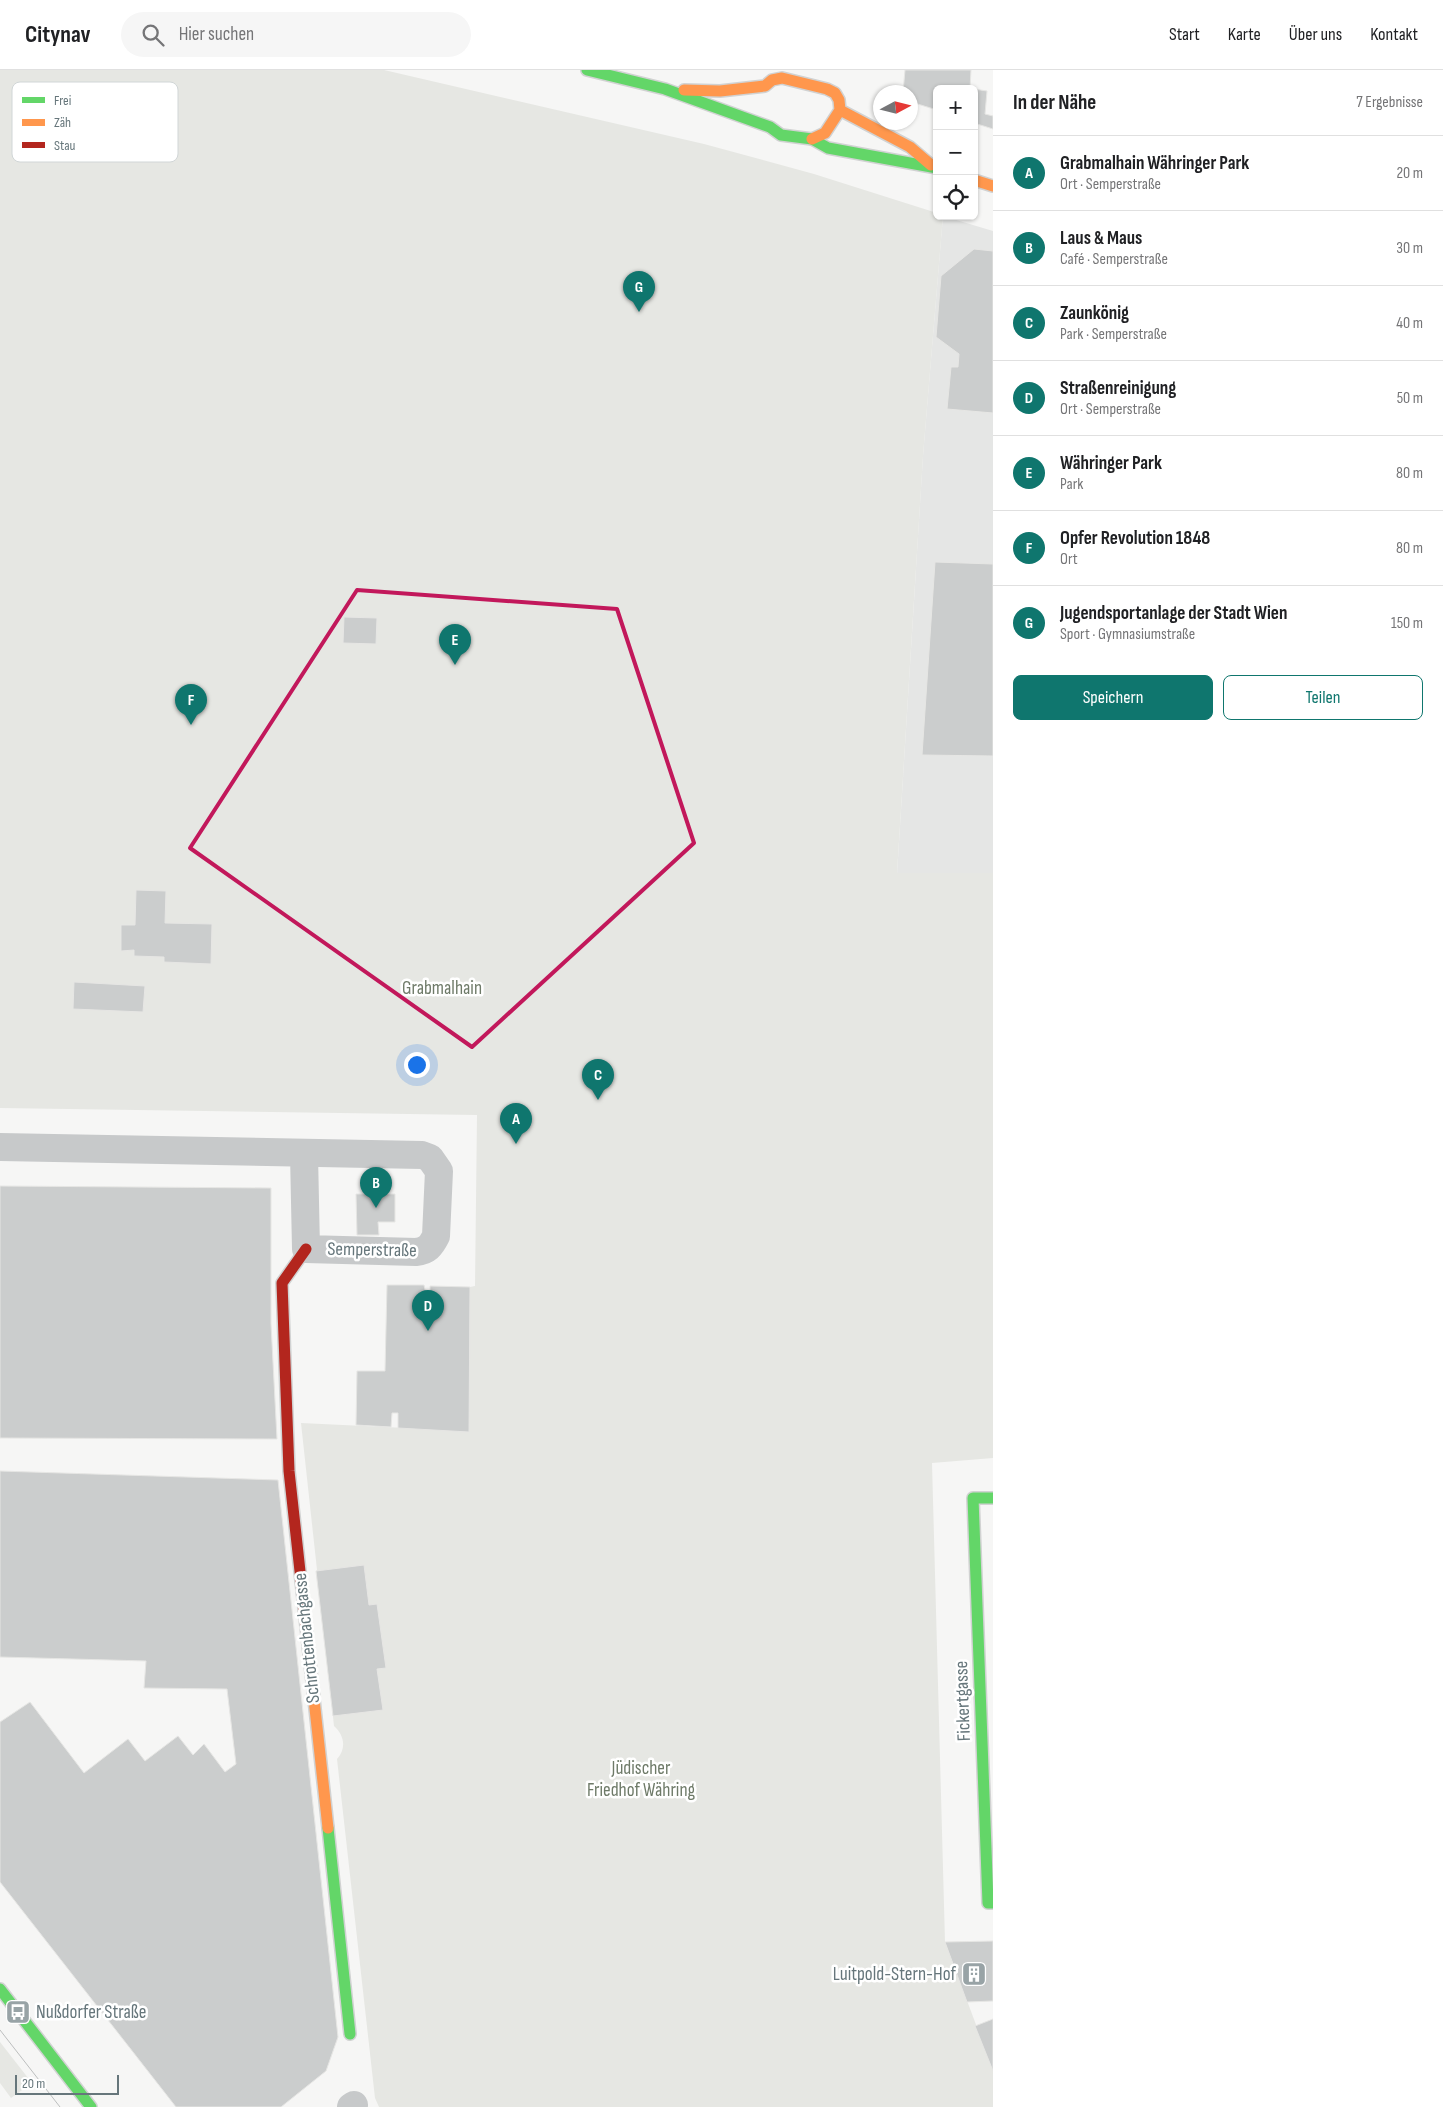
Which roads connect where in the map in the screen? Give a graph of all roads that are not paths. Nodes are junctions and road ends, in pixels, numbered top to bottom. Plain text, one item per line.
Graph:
1 (587, 70) edge
2 (784, 74) edge
3 (837, 78) dead end
4 (665, 89) junction
5 (835, 93) junction
6 (763, 110) dead end
7 (840, 110) junction
8 (770, 127) junction
9 (812, 139) junction
10 (933, 166) edge
11 (933, 168) edge
12 (978, 181) edge
13 (993, 186) edge
14 (0, 1147) edge
15 (304, 1154) junction
16 (306, 1249) junction
17 (993, 1498) edge
18 (990, 1903) edge
19 (0, 1989) edge
20 (350, 2034) dead end
21 (91, 2107) edge

1 - 4 street
2 - 4 street
2 - 5 street
3 - 5 street
4 - 8 street
5 - 7 street
6 - 8 street
7 - 9 street
7 - 10 street
8 - 9 street
9 - 11 street
12 - 13 street
14 - 15 street, Semperstraße
15 - 16 street, Semperstraße
15 - 16 street, Semperstraße
16 - 20 street, Schrottenbachgasse
17 - 18 street, Fickertgasse
19 - 21 street

